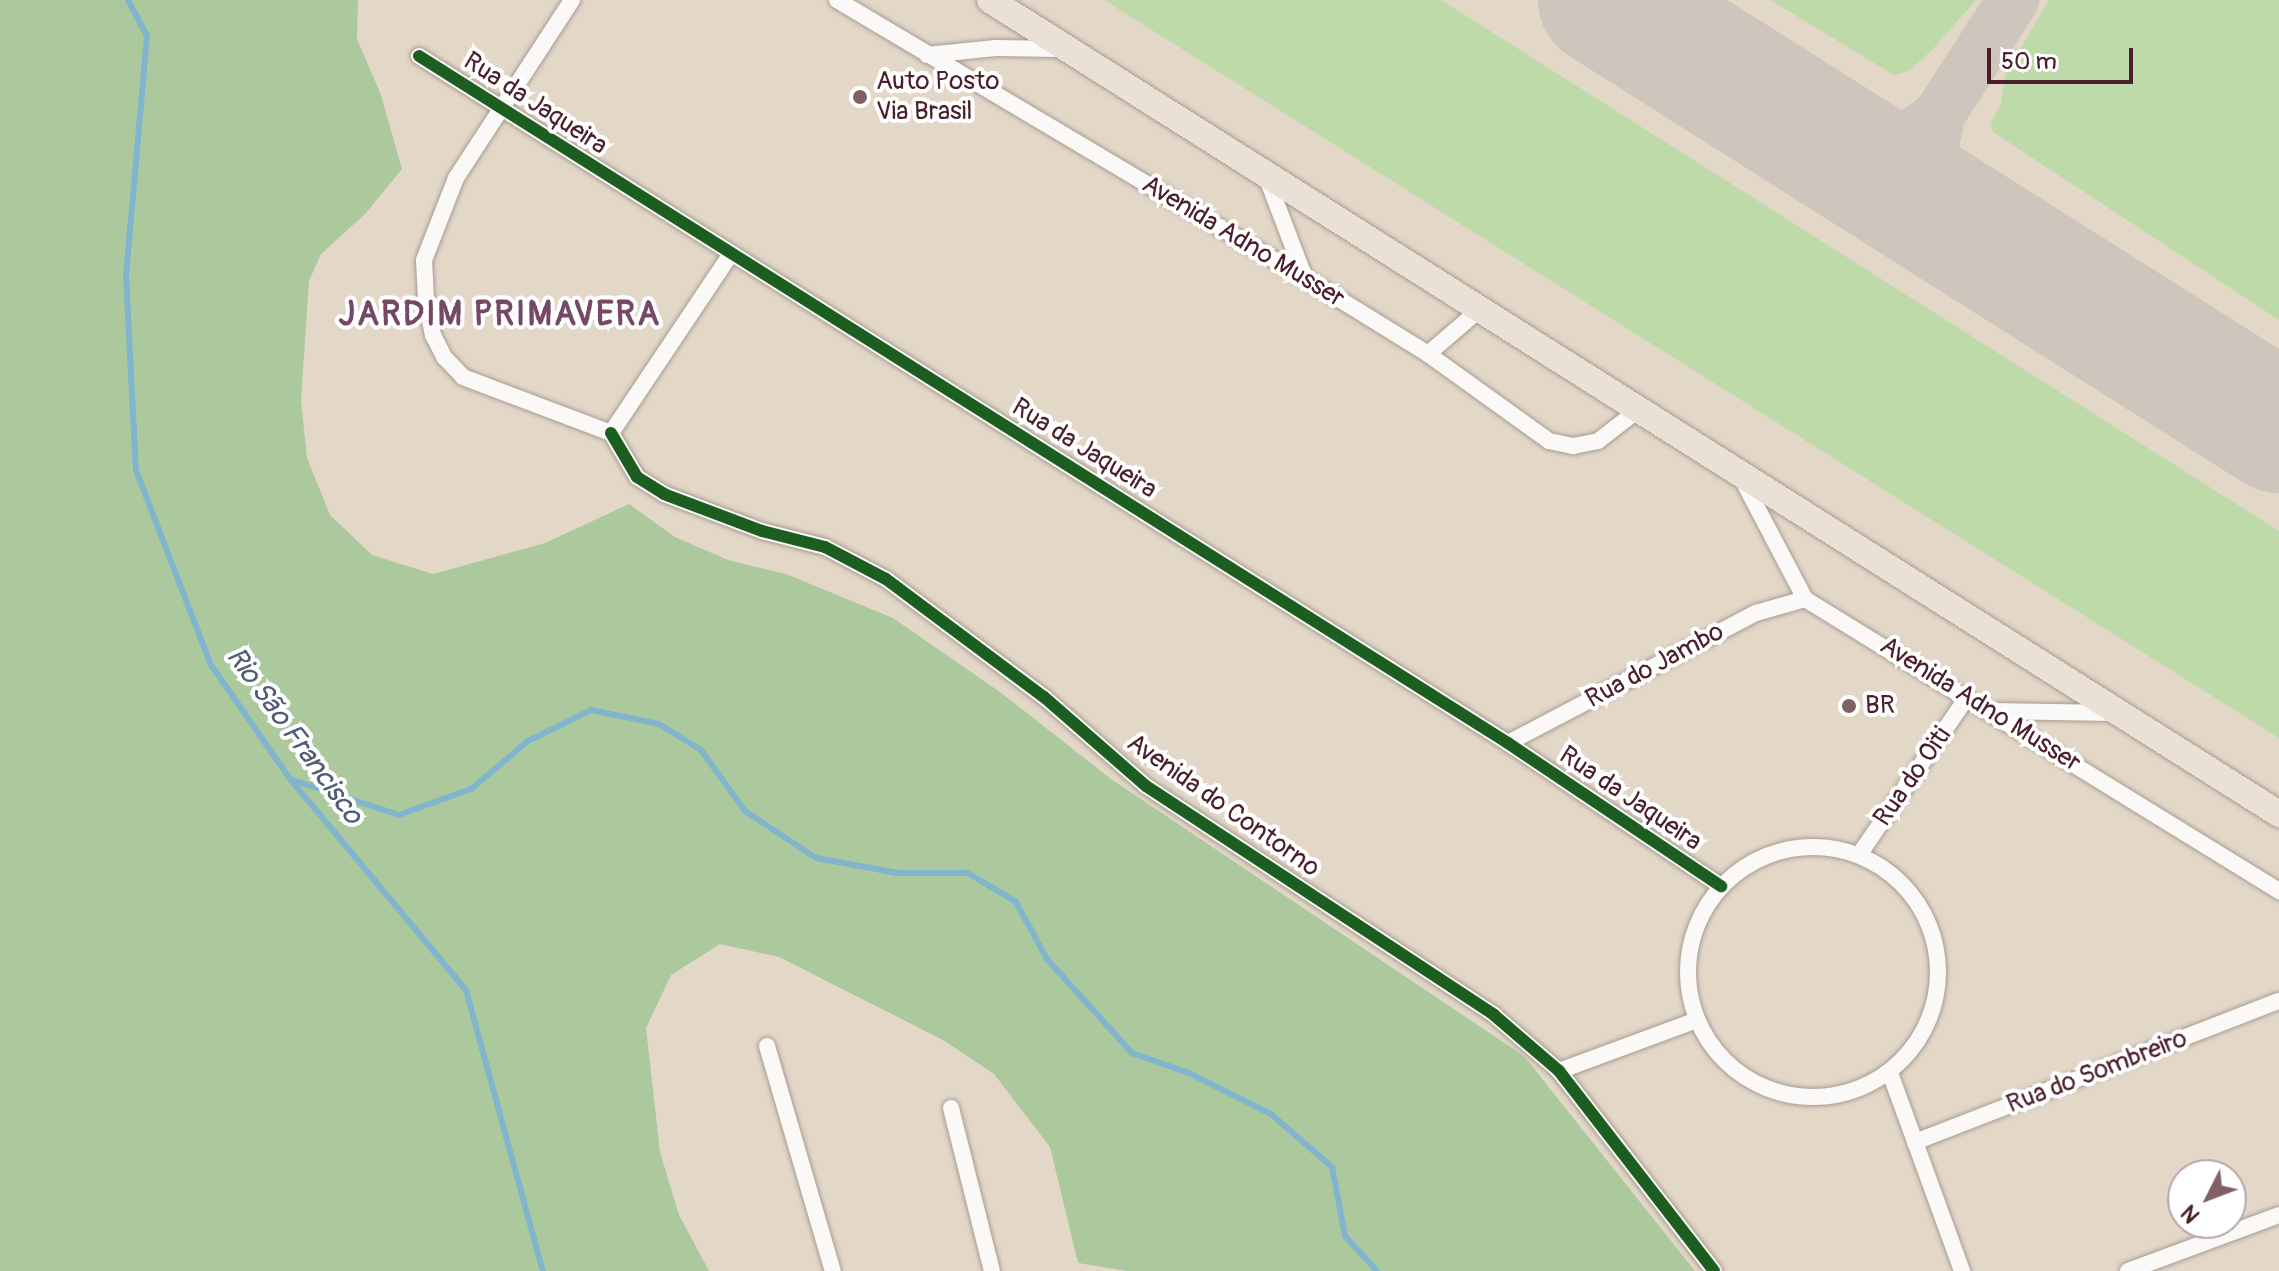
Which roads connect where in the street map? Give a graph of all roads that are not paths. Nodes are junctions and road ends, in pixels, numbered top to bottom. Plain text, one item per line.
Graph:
1 (572, 0) edge
2 (837, 0) edge
3 (990, 0) edge
4 (857, 6) edge
5 (1066, 49) junction
6 (927, 55) junction
7 (419, 56) dead end
8 (501, 109) junction
9 (1266, 176) junction
10 (730, 255) junction
11 (1305, 278) junction
12 (1479, 310) junction
13 (1428, 354) junction
14 (1642, 407) junction
15 (611, 433) junction
16 (1736, 468) junction
17 (1805, 599) junction
18 (1966, 699) junction
19 (1989, 711) junction
20 (2119, 713) junction
21 (1508, 743) junction
22 (2279, 814) edge
23 (1859, 855) junction
24 (1721, 886) junction
25 (2279, 891) edge
26 (2279, 1001) edge
27 (1697, 1020) junction
28 (767, 1046) dead end
29 (1559, 1071) junction
30 (1890, 1073) junction
31 (951, 1108) dead end
32 (1915, 1142) junction
33 (2279, 1215) edge
34 (833, 1271) edge
35 (992, 1271) edge
36 (1714, 1271) edge
37 (1962, 1271) edge
38 (2128, 1271) edge

1 - 8 street
2 - 4 street, Avenida Adno Musser
3 - 5 main road
4 - 6 street, Avenida Adno Musser
5 - 6 street
5 - 9 main road
6 - 11 street, Avenida Adno Musser
7 - 8 street, Rua da Jaqueira
8 - 10 street, Rua da Jaqueira
8 - 15 street
9 - 11 street
9 - 12 main road
10 - 15 street
10 - 21 street, Rua da Jaqueira
11 - 13 street, Avenida Adno Musser
12 - 13 street
12 - 14 main road
13 - 14 street, Avenida Adno Musser
14 - 16 main road
15 - 29 street, Avenida do Contorno
16 - 17 street
16 - 20 main road
17 - 18 street, Avenida Adno Musser
17 - 21 street, Rua do Jambo
18 - 19 street, Avenida Adno Musser
18 - 23 street, Rua do Oiti
19 - 20 street
19 - 25 street, Avenida Adno Musser
20 - 22 main road
21 - 24 street, Rua da Jaqueira
23 - 24 street
23 - 30 street
24 - 27 street
26 - 32 street, Rua do Sombreiro
27 - 29 street
27 - 30 street
28 - 34 street
29 - 36 street, Avenida do Contorno
30 - 32 street
31 - 35 street
32 - 37 street
33 - 38 street

